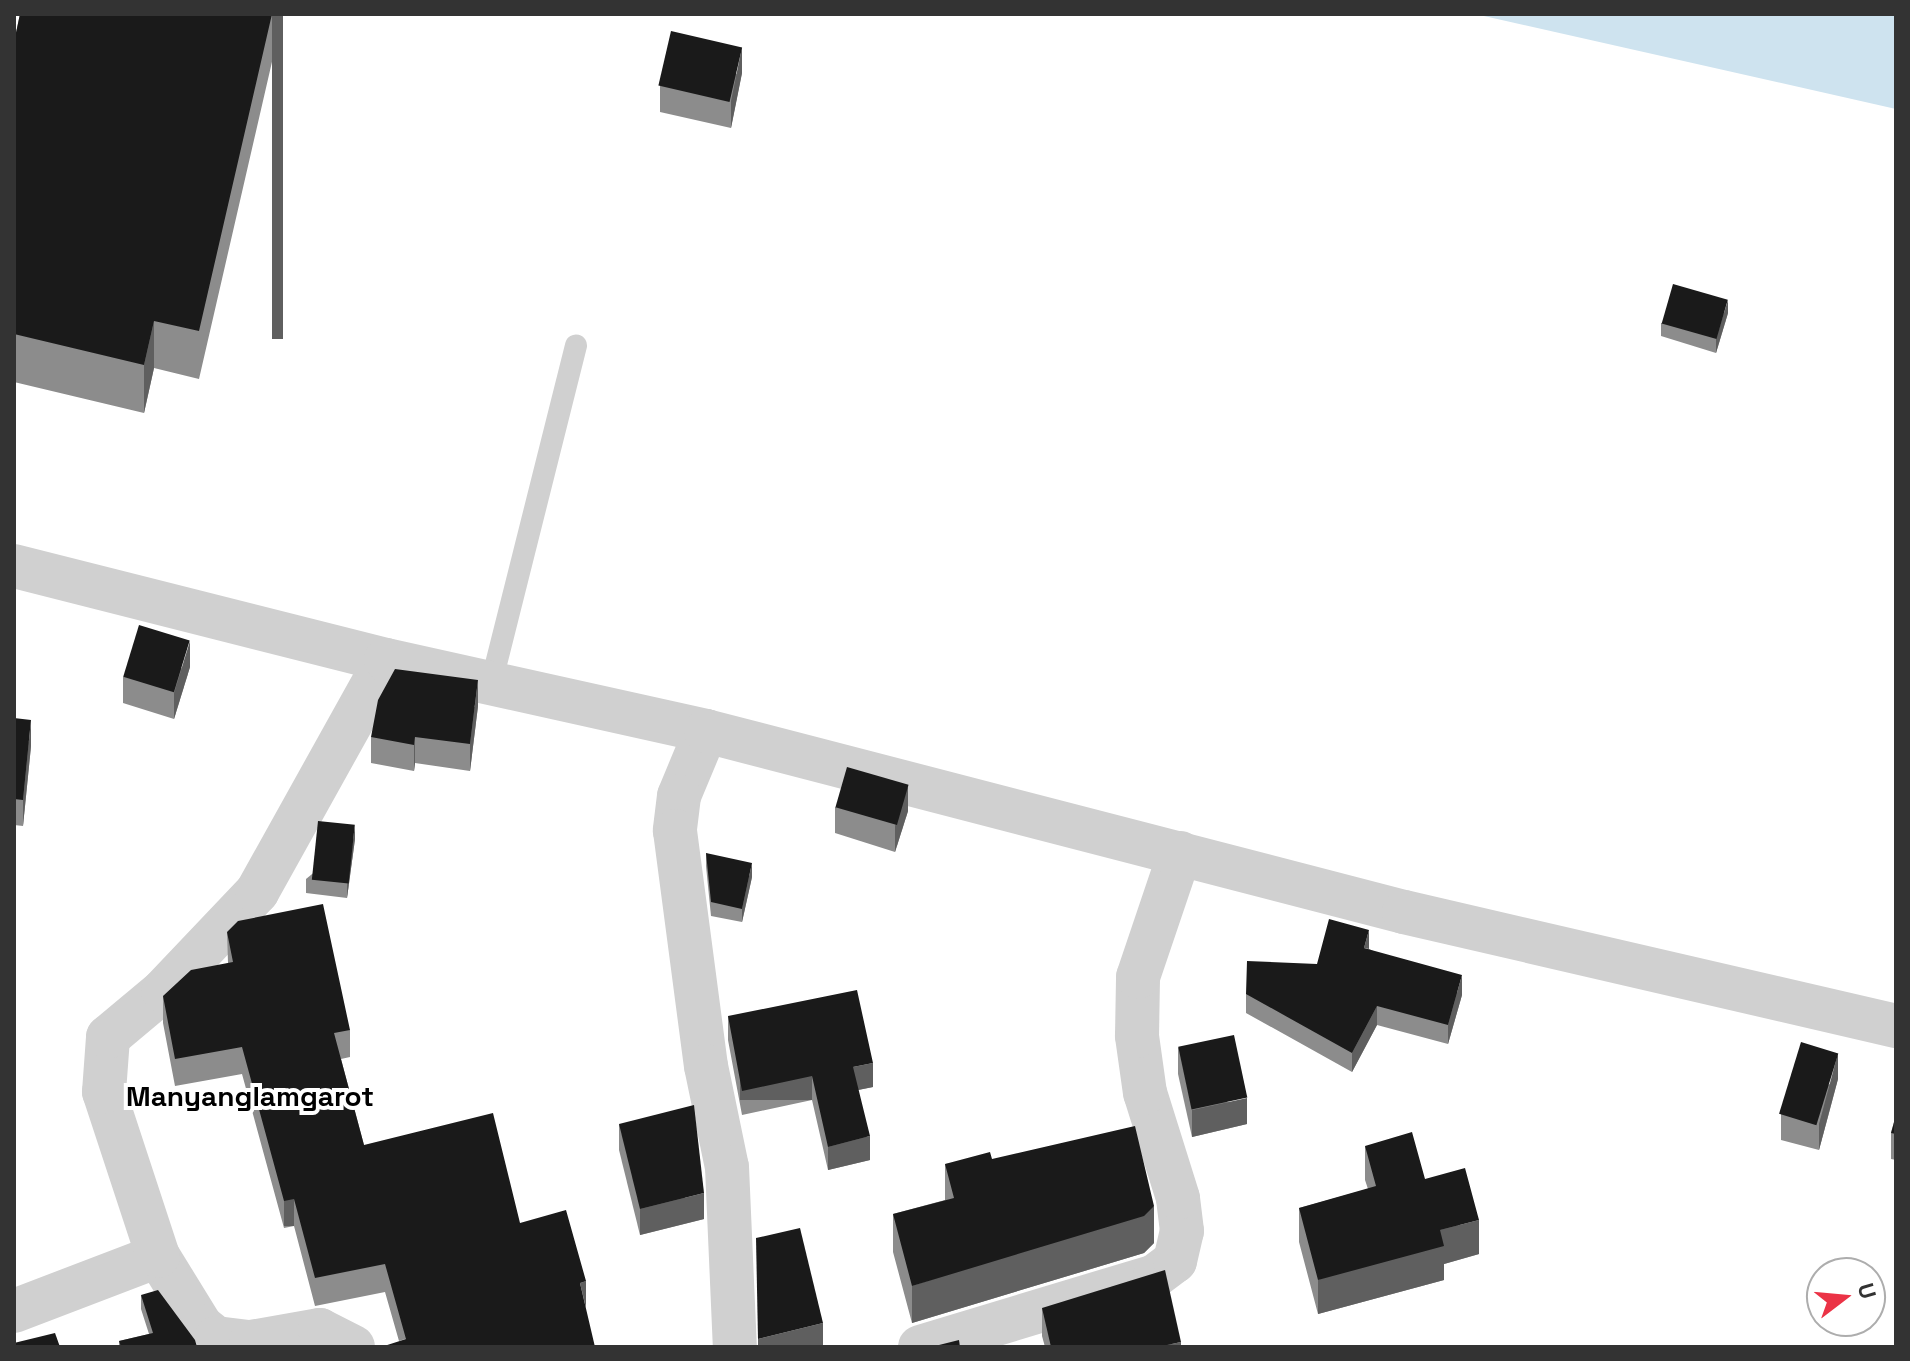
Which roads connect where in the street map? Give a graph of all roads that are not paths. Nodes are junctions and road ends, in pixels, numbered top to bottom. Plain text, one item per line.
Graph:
1 (576, 346) dead end
2 (14, 566) edge
3 (386, 660) junction
4 (491, 684) junction
5 (706, 731) junction
6 (1180, 853) junction
7 (1896, 1026) edge
8 (158, 1256) junction
9 (14, 1311) edge
10 (353, 1347) edge
11 (735, 1347) edge
12 (920, 1347) edge

1 - 4 lane
2 - 3 street
3 - 4 street
3 - 8 street
4 - 5 street
5 - 6 street
5 - 11 street
6 - 7 street
6 - 12 street
8 - 9 street
8 - 10 street

